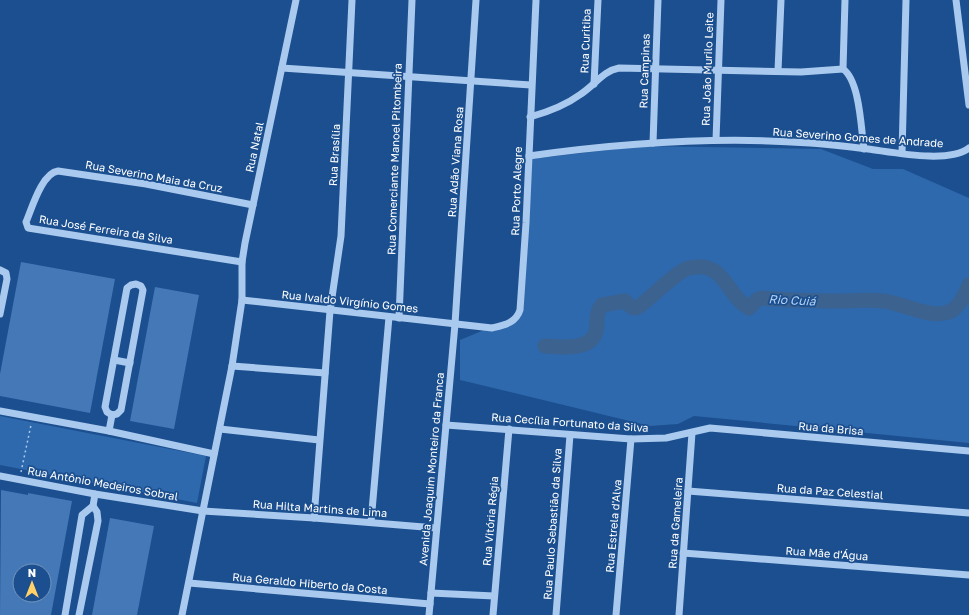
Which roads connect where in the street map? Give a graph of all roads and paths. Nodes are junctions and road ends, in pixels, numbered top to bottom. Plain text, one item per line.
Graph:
1 (296, 0) edge
2 (352, 0) edge
3 (412, 0) edge
4 (476, 0) edge
5 (536, 0) edge
6 (598, 0) edge
7 (658, 0) edge
8 (721, 0) edge
9 (781, 0) edge
10 (845, 0) edge
11 (906, 0) edge
12 (956, 0) edge
13 (282, 68) junction
14 (654, 68) junction
15 (843, 68) junction
16 (718, 70) junction
17 (778, 71) junction
18 (348, 73) junction
19 (408, 77) junction
20 (471, 82) junction
21 (594, 84) junction
22 (531, 86) junction
23 (969, 105) edge
24 (530, 117) junction
25 (716, 140) junction
26 (653, 143) junction
27 (969, 148) edge
28 (864, 149) junction
29 (902, 153) junction
30 (529, 156) junction
31 (52, 172) joint
32 (253, 205) junction
33 (242, 262) junction
34 (0, 270) edge
35 (242, 300) junction
36 (330, 311) junction
37 (0, 314) edge
38 (389, 317) junction
39 (399, 318) junction
40 (455, 324) junction
41 (114, 360) junction
42 (130, 363) junction
43 (232, 366) junction
44 (324, 372) junction
45 (0, 411) edge
46 (112, 415) junction
47 (32, 417) junction
48 (446, 425) junction
49 (220, 429) junction
50 (509, 429) junction
51 (109, 431) junction
52 (692, 433) junction
53 (570, 435) junction
54 (631, 439) junction
55 (319, 440) junction
56 (969, 451) edge
57 (214, 454) junction
58 (0, 476) edge
59 (20, 480) junction
60 (688, 491) junction
61 (95, 494) junction
62 (93, 506) junction
63 (202, 511) junction
64 (969, 513) edge
65 (314, 518) junction
66 (371, 522) junction
67 (436, 528) junction
68 (683, 553) junction
69 (969, 575) edge
70 (189, 583) junction
71 (431, 593) junction
72 (494, 596) junction
73 (430, 604) junction
74 (65, 615) edge
75 (79, 615) edge
76 (182, 615) edge
77 (429, 615) edge
78 (493, 615) edge
79 (556, 615) edge
80 (616, 615) edge
81 (679, 615) edge

1 - 13 street, Rua Natal
2 - 18 street, Rua Brasília
3 - 19 street, Rua Comerciante Manoel Pitombeira
4 - 20 street, Rua Adão Viana Rosa
5 - 22 street, Rua Porto Alegre
6 - 21 street, Rua Curitiba
7 - 14 street, Rua Campinas
8 - 16 street, Rua João Murilo Leite
9 - 17 street
10 - 15 street
11 - 29 street
12 - 23 street
13 - 18 street
13 - 32 street, Rua Natal
14 - 16 street
14 - 21 street
14 - 26 street, Rua Campinas
15 - 17 street
15 - 28 street
16 - 17 street
16 - 25 street, Rua João Murilo Leite
18 - 19 street
18 - 36 street, Rua Brasília
19 - 20 street
19 - 39 street, Rua Comerciante Manoel Pitombeira
20 - 22 street
20 - 40 street, Rua Adão Viana Rosa
21 - 24 street
22 - 24 street, Rua Porto Alegre
24 - 30 street, Rua Porto Alegre
25 - 26 street, Rua Severino Gomes de Andrade
25 - 28 street, Rua Severino Gomes de Andrade
26 - 30 street, Rua Severino Gomes de Andrade
27 - 29 street, Rua Severino Gomes de Andrade
28 - 29 street, Rua Severino Gomes de Andrade
30 - 40 street, Rua Porto Alegre
31 - 32 street, Rua Severino Maia da Cruz
31 - 33 street, Rua José Ferreira da Silva
32 - 33 street, Rua Natal
33 - 35 street, Rua Natal
34 - 37 street
35 - 36 street, Rua Ivaldo Virgínio Gomes
35 - 43 street, Rua Natal
36 - 38 street, Rua Ivaldo Virgínio Gomes
36 - 44 street, Rua Brasília
38 - 39 street, Rua Ivaldo Virgínio Gomes
38 - 66 street
39 - 40 street, Rua Ivaldo Virgínio Gomes
40 - 48 street, Avenida Joaquim Monteiro da Franca
41 - 42 street
41 - 42 street
41 - 46 street
42 - 46 street
43 - 44 street
43 - 49 street, Rua Natal
44 - 55 street, Rua Brasília
45 - 47 street
46 - 51 street
47 - 51 street
47 - 59 path
48 - 50 street, Rua Cecília Fortunato da Silva
48 - 67 street, Avenida Joaquim Monteiro da Franca
49 - 55 street
49 - 57 street, Rua Natal
50 - 53 street, Rua Cecília Fortunato da Silva
50 - 72 street, Rua Vitória Régia
51 - 57 street
52 - 54 street, Rua Cecília Fortunato da Silva
52 - 56 street, Rua da Brisa
52 - 60 street, Rua da Gameleira
53 - 54 street, Rua Cecília Fortunato da Silva
53 - 79 street, Rua Paulo Sebastião da Silva
54 - 80 street, Rua Estrela d'Alva
55 - 65 street, Rua Brasília
57 - 63 street, Rua Natal
58 - 59 street, Rua Antônio Medeiros Sobral
59 - 61 street, Rua Antônio Medeiros Sobral
60 - 64 street, Rua da Paz Celestial
60 - 68 street, Rua da Gameleira
61 - 62 street
61 - 63 street, Rua Antônio Medeiros Sobral
62 - 74 street
62 - 75 street
63 - 65 street, Rua Hilta Martins de Lima
63 - 70 street, Rua Natal
65 - 66 street, Rua Hilta Martins de Lima
66 - 67 street, Rua Hilta Martins de Lima
67 - 71 street, Avenida Joaquim Monteiro da Franca
68 - 69 street, Rua Mãe d'Água
68 - 81 street, Rua da Gameleira
70 - 73 street, Rua Geraldo Hiberto da Costa
70 - 76 street, Rua Natal
71 - 72 street
71 - 73 street, Avenida Joaquim Monteiro da Franca
72 - 78 street, Rua Vitória Régia
73 - 77 street, Avenida Joaquim Monteiro da Franca

